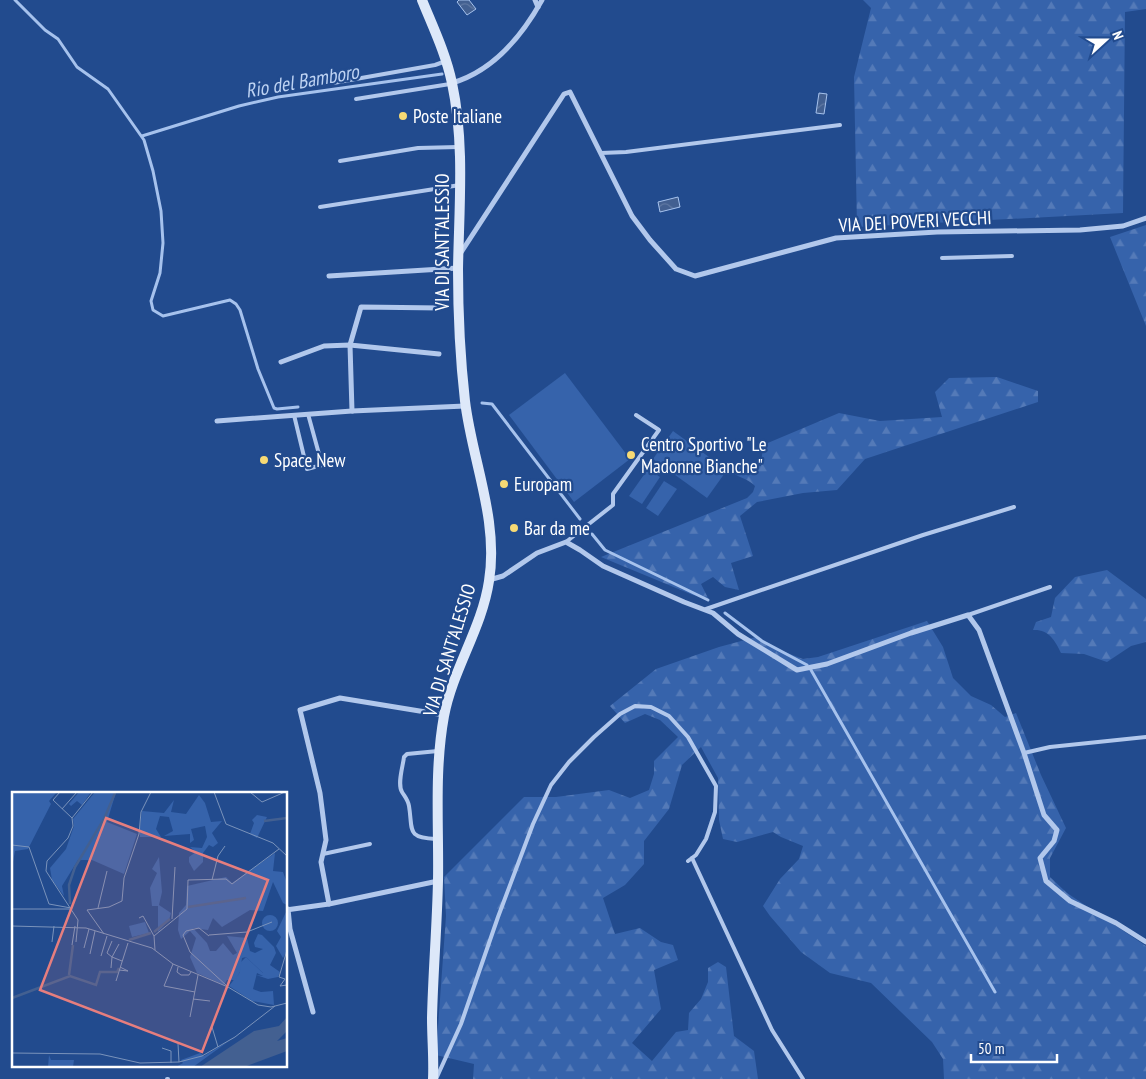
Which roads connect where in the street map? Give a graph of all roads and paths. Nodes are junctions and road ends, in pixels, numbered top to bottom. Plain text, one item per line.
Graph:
1 (422, 0) edge
2 (535, 0) edge
3 (542, 0) edge
4 (538, 7) junction
5 (446, 61) junction
6 (333, 83) dead end
7 (452, 83) junction
8 (356, 98) dead end
9 (840, 125) dead end
10 (460, 147) junction
11 (601, 153) junction
12 (340, 161) dead end
13 (460, 185) junction
14 (320, 206) dead end
15 (1146, 218) edge
16 (459, 255) junction
17 (1012, 256) dead end
18 (942, 258) dead end
19 (458, 268) junction
20 (328, 276) dead end
21 (441, 308) dead end
22 (350, 345) junction
23 (439, 354) dead end
24 (281, 362) dead end
25 (465, 406) junction
26 (352, 411) junction
27 (308, 414) junction
28 (294, 415) junction
29 (636, 415) dead end
30 (217, 421) dead end
31 (1014, 507) dead end
32 (566, 542) junction
33 (490, 580) junction
34 (1050, 587) dead end
35 (706, 609) junction
36 (968, 615) junction
37 (444, 715) junction
38 (1146, 737) edge
39 (440, 751) junction
40 (1024, 755) junction
41 (438, 839) junction
42 (370, 844) dead end
43 (323, 854) junction
44 (438, 881) junction
45 (329, 904) junction
46 (288, 910) edge
47 (288, 916) edge
48 (1146, 942) edge
49 (313, 1012) dead end
50 (435, 1079) edge
51 (803, 1079) edge

1 - 5 street, VIA DI SANT'ALESSIO
2 - 4 street
3 - 4 street
4 - 7 street
5 - 6 lane
5 - 7 street, VIA DI SANT'ALESSIO
7 - 8 lane
7 - 10 street, VIA DI SANT'ALESSIO
9 - 11 lane
10 - 12 lane
10 - 13 street, VIA DI SANT'ALESSIO
11 - 15 street, VIA DEI POVERI VECCHI
11 - 16 street, VIA DEI POVERI VECCHI
13 - 14 lane
13 - 16 street, VIA DI SANT'ALESSIO
16 - 19 street, VIA DI SANT'ALESSIO
17 - 18 lane
19 - 20 street
19 - 25 street, VIA DI SANT'ALESSIO
21 - 22 street
22 - 23 street
22 - 24 street
22 - 26 street
25 - 26 street
25 - 33 street, VIA DI SANT'ALESSIO
26 - 27 street
27 - 28 street
27 - 28 lane
28 - 30 street
29 - 32 lane
31 - 35 lane
32 - 33 street
32 - 35 street
33 - 37 street, VIA DI SANT'ALESSIO
34 - 36 lane
35 - 36 street
36 - 40 street
37 - 39 street, VIA DI SANT'ALESSIO
37 - 43 street
38 - 40 lane
39 - 41 street, VIA DI SANT'ALESSIO
39 - 41 lane
40 - 48 street
41 - 44 street, VIA DI SANT'ALESSIO
42 - 43 lane
43 - 45 street
44 - 45 street
44 - 50 street, VIA DI SANT'ALESSIO
45 - 46 street
47 - 49 street
50 - 51 lane

